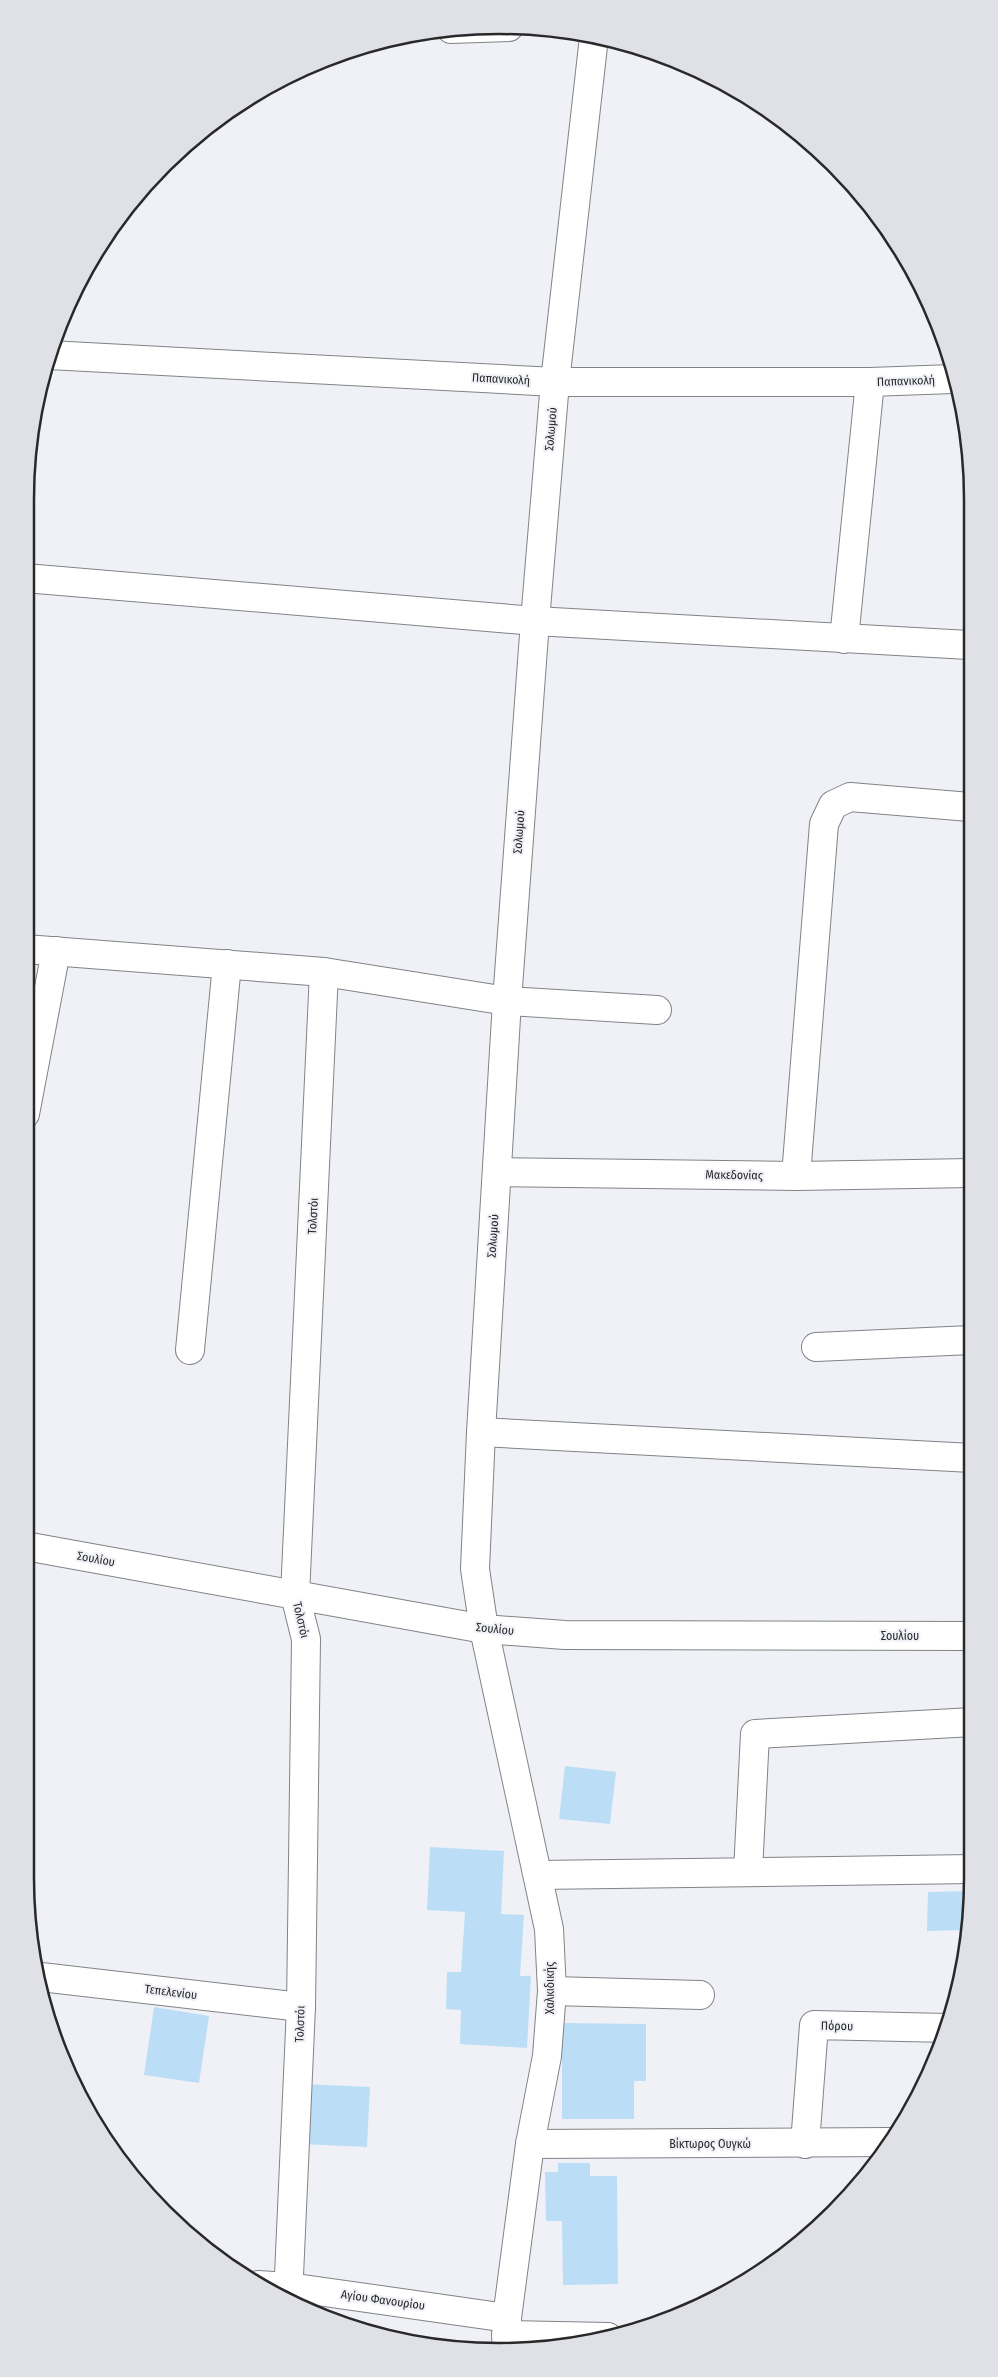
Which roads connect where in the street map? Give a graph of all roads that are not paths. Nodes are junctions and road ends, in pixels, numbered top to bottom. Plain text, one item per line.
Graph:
1 (593, 44) edge
2 (56, 355) edge
3 (948, 379) edge
4 (555, 382) junction
5 (870, 382) junction
6 (34, 579) edge
7 (535, 621) junction
8 (844, 639) junction
9 (964, 645) edge
10 (964, 806) edge
11 (34, 949) edge
12 (56, 951) junction
13 (227, 964) junction
14 (324, 972) junction
15 (507, 1001) junction
16 (657, 1010) dead end
17 (34, 1067) edge
18 (498, 1172) junction
19 (964, 1173) edge
20 (796, 1176) junction
21 (964, 1340) edge
22 (816, 1347) dead end
23 (190, 1350) dead end
24 (481, 1432) junction
25 (964, 1458) edge
26 (34, 1548) edge
27 (295, 1595) junction
28 (484, 1629) junction
29 (964, 1636) edge
30 (964, 1722) edge
31 (964, 1869) edge
32 (748, 1872) junction
33 (538, 1875) junction
34 (45, 1977) edge
35 (552, 1991) junction
36 (700, 1995) dead end
37 (301, 2008) junction
38 (940, 2028) edge
39 (882, 2142) edge
40 (530, 2144) junction
41 (805, 2144) junction
42 (289, 2293) edge
43 (506, 2335) edge
44 (576, 2336) edge

1 - 4 street, Σολωμού
2 - 4 street, Παπανικολή
3 - 5 street, Παπανικολή
4 - 5 street, Παπανικολή
4 - 7 street, Σολωμού
5 - 8 street
6 - 7 street
7 - 8 street
7 - 15 street, Σολωμού
8 - 9 street
10 - 20 street
11 - 12 street
12 - 13 street
12 - 17 street
13 - 14 street
13 - 23 street
14 - 15 street
14 - 27 street, Τολστόι
15 - 16 street
15 - 18 street, Σολωμού
18 - 20 street, Μακεδονίας
18 - 24 street, Σολωμού
19 - 20 street, Μακεδονίας
21 - 22 street
24 - 25 street
24 - 28 street, Σολωμού
26 - 27 street, Σουλίου
27 - 28 street, Σουλίου
27 - 37 street, Τολστόι
28 - 29 street, Σουλίου
28 - 33 street, Χαλκιδικής
30 - 32 street
31 - 32 street
32 - 33 street
33 - 35 street, Χαλκιδικής
34 - 37 street, Τεπελενίου
35 - 36 street
35 - 40 street, Χαλκιδικής
37 - 42 street, Τολστόι
38 - 41 street, Πόρου
39 - 41 street, Βίκτωρος Ουγκώ
40 - 41 street, Βίκτωρος Ουγκώ
40 - 43 street, Χαλκιδικής
42 - 43 street, Αγίου Φανουρίου
43 - 44 street, Αγίου Φανουρίου

